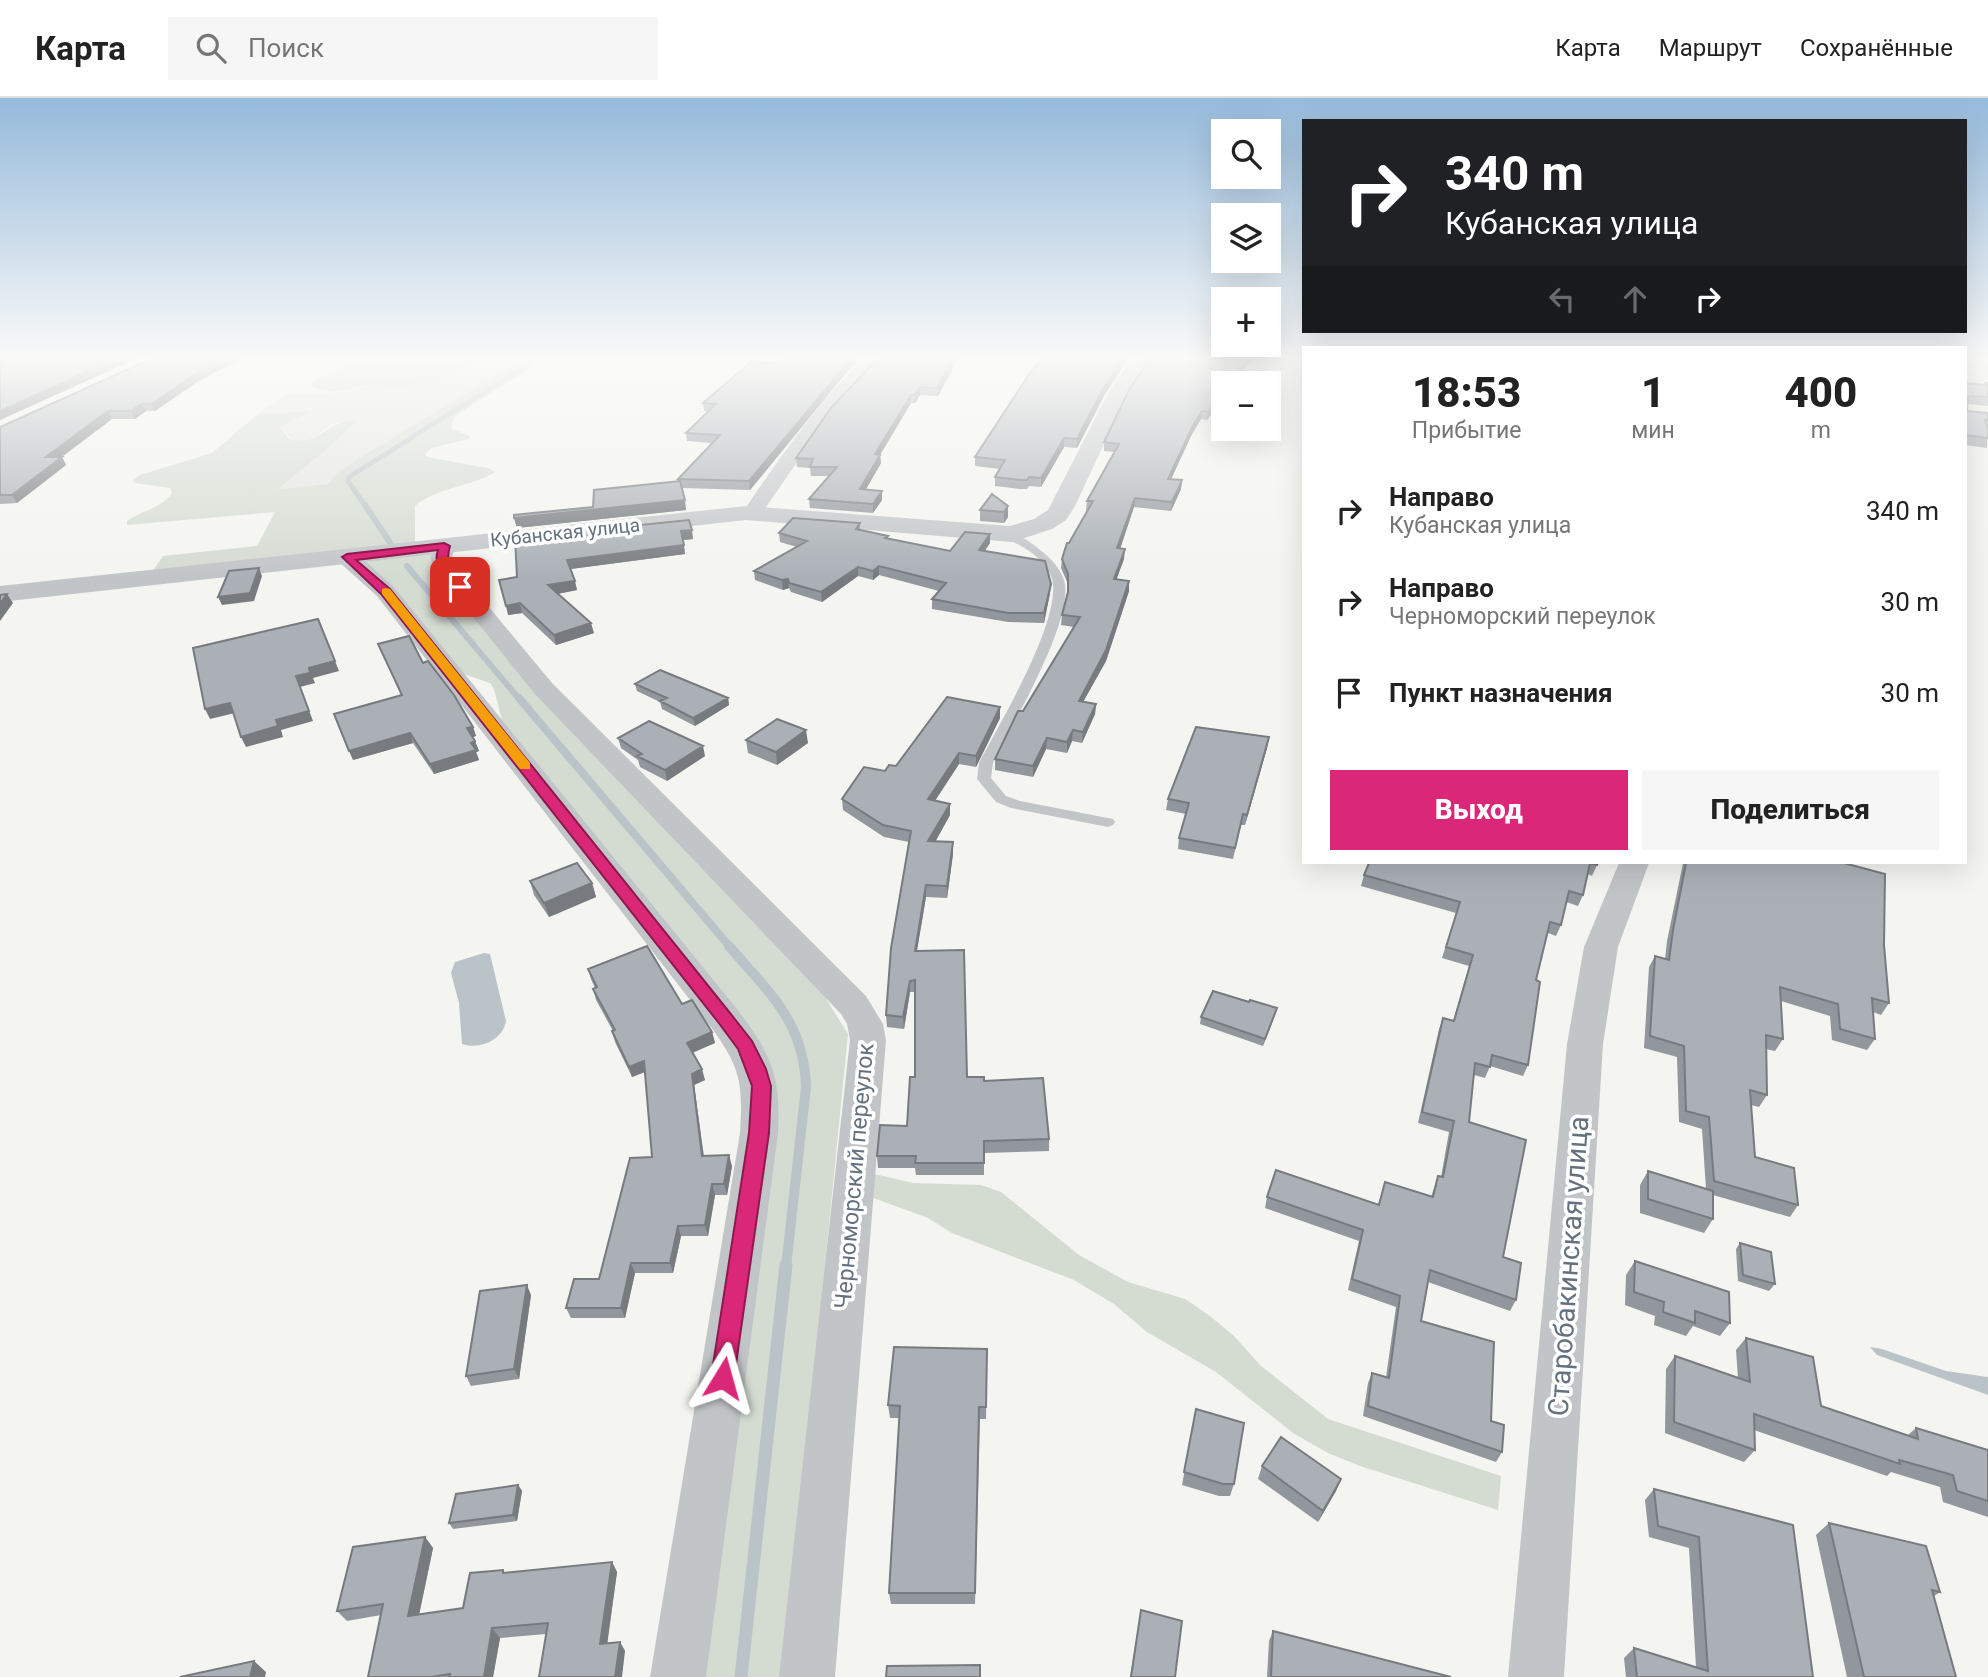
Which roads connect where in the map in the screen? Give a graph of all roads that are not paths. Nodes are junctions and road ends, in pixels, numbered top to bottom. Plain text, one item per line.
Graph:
1 (811, 431) edge
2 (1099, 431) edge
3 (752, 513) junction
4 (1006, 534) junction
5 (444, 546) junction
6 (347, 557) junction
7 (0, 594) edge
8 (1108, 822) dead end
9 (1634, 864) edge
10 (678, 1677) edge
11 (807, 1677) edge
12 (1536, 1677) edge

1 - 3 street
2 - 4 street, Кубанская улица
3 - 4 street, Кубанская улица
3 - 5 street, Кубанская улица
4 - 8 lane
5 - 6 street, Кубанская улица
5 - 11 street, Черноморский переулок
6 - 7 street, Кубанская улица
6 - 10 street
9 - 12 street, Старобакинская улица

